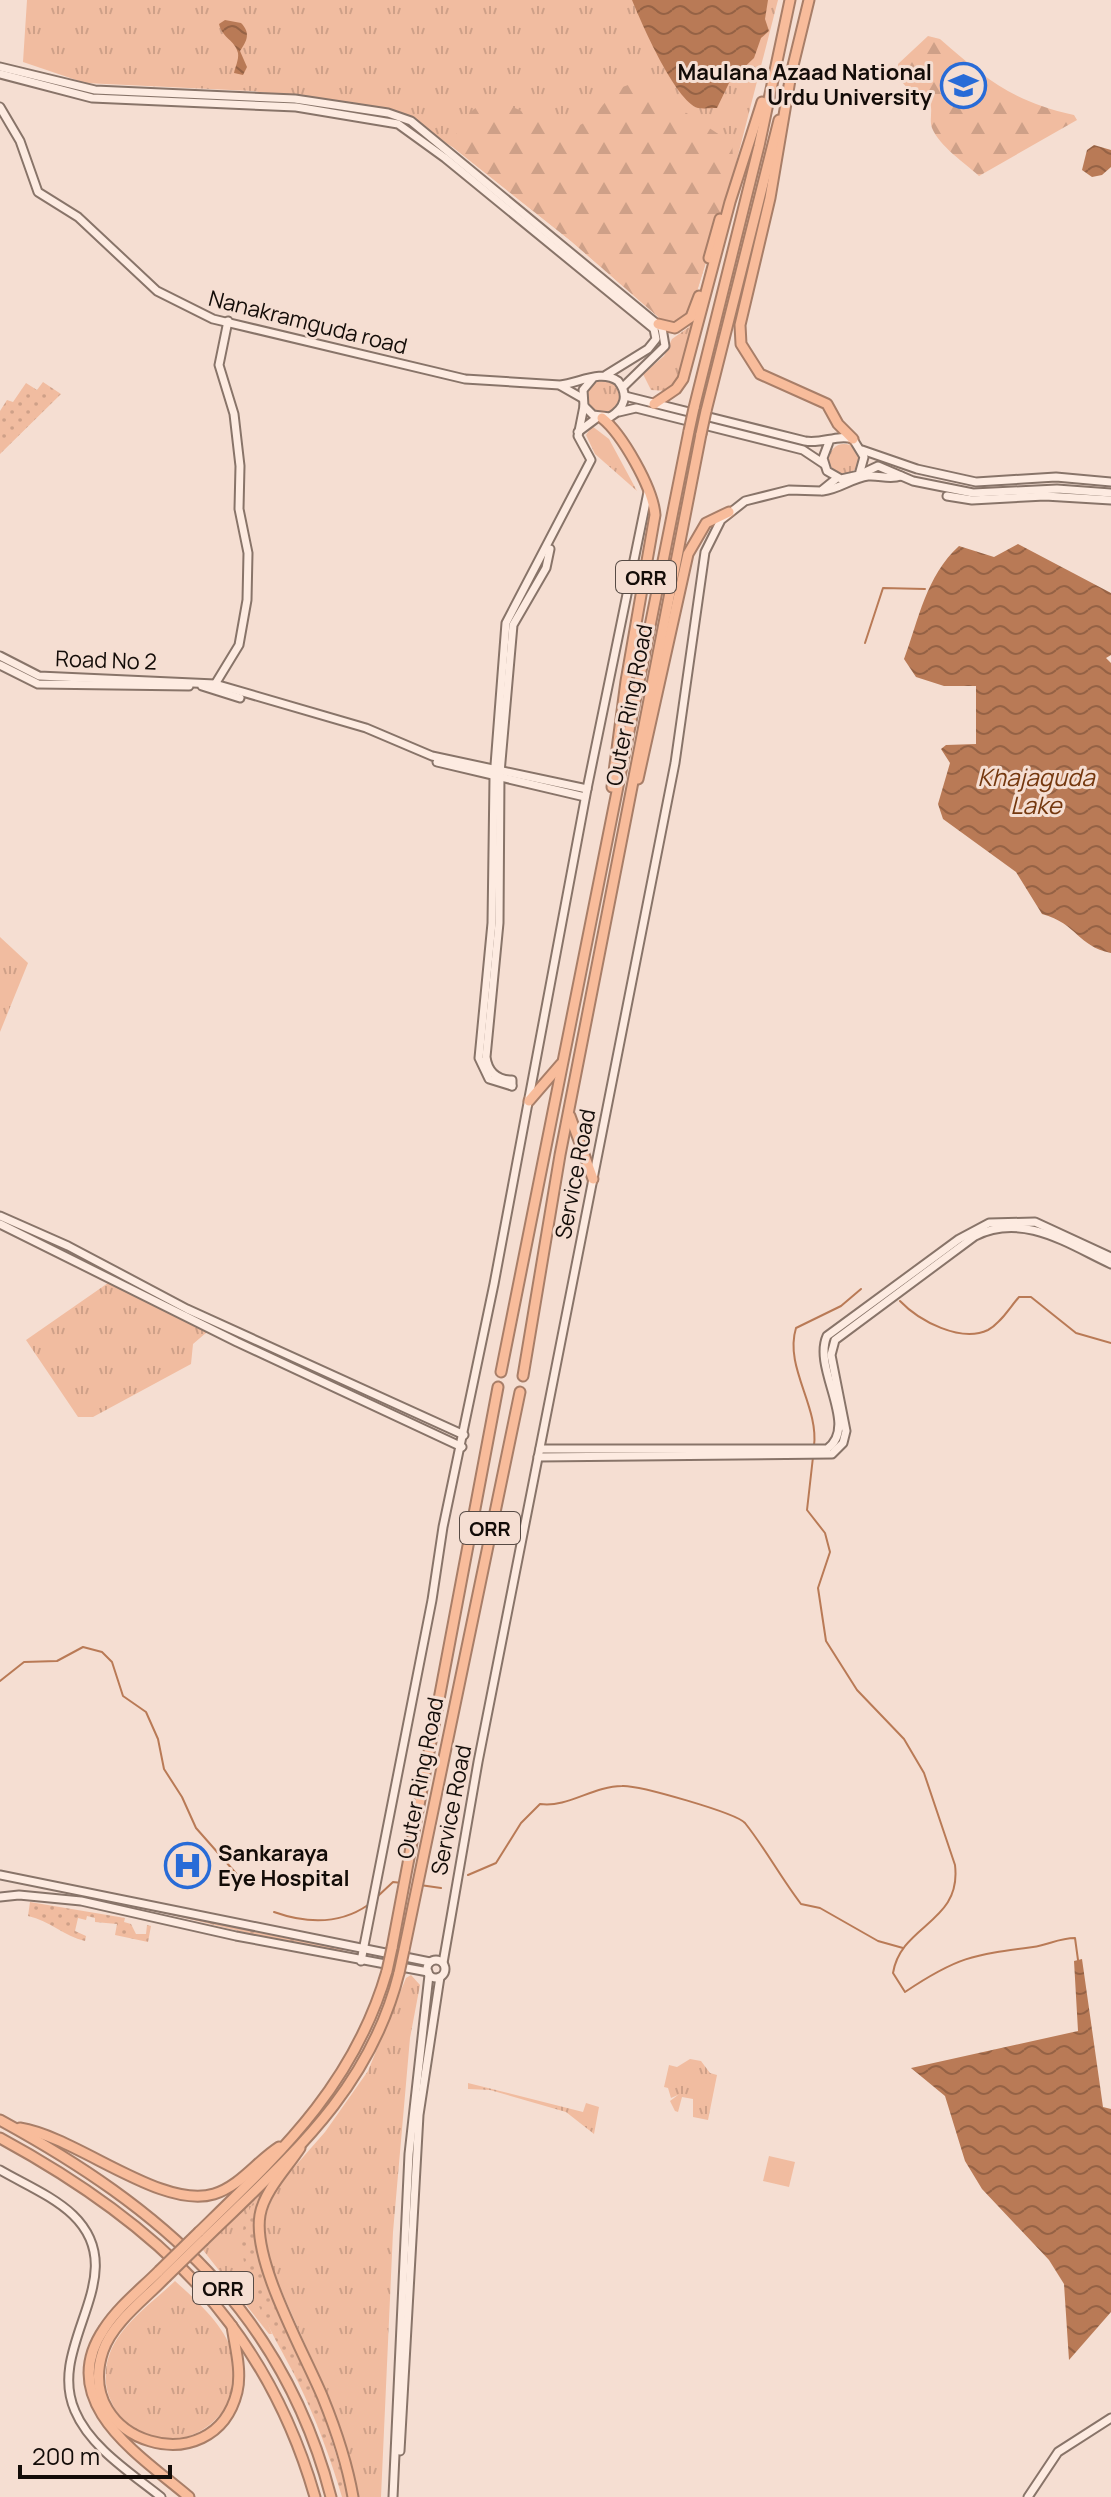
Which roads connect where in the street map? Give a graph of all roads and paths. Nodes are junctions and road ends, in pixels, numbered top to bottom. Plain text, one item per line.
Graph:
1 (790, 0) edge
2 (809, 0) edge
3 (0, 67) edge
4 (0, 74) edge
5 (0, 107) edge
6 (459, 165) junction
7 (748, 167) junction
8 (770, 173) junction
9 (730, 202) junction
10 (228, 321) junction
11 (657, 329) junction
12 (606, 375) junction
13 (593, 378) junction
14 (560, 385) junction
15 (623, 387) junction
16 (625, 396) junction
17 (583, 402) junction
18 (654, 404) junction
19 (618, 412) junction
20 (600, 417) junction
21 (578, 432) junction
22 (853, 439) junction
23 (829, 442) junction
24 (862, 450) junction
25 (825, 466) junction
26 (859, 475) junction
27 (901, 476) junction
28 (837, 478) junction
29 (1111, 482) edge
30 (648, 490) junction
31 (821, 491) junction
32 (1111, 493) edge
33 (947, 496) dead end
34 (1111, 500) edge
35 (729, 512) junction
36 (0, 656) edge
37 (0, 665) edge
38 (213, 686) junction
39 (497, 775) junction
40 (586, 793) junction
41 (605, 846) junction
42 (620, 849) junction
43 (482, 1053) junction
44 (563, 1060) junction
45 (529, 1101) junction
46 (569, 1113) junction
47 (593, 1179) junction
48 (0, 1216) edge
49 (0, 1224) edge
50 (529, 1235) junction
51 (546, 1238) junction
52 (1111, 1257) edge
53 (1111, 1264) edge
54 (881, 1300) junction
55 (325, 1371) junction
56 (501, 1372) dead end
57 (523, 1376) dead end
58 (321, 1382) junction
59 (498, 1387) dead end
60 (520, 1392) dead end
61 (391, 1402) junction
62 (385, 1413) junction
63 (464, 1435) junction
64 (462, 1447) junction
65 (539, 1453) junction
66 (0, 1875) edge
67 (103, 1894) junction
68 (0, 1897) edge
69 (100, 1905) junction
70 (364, 1948) junction
71 (361, 1961) junction
72 (430, 1962) junction
73 (443, 1963) junction
74 (428, 1974) junction
75 (440, 1977) junction
76 (0, 2120) edge
77 (10, 2126) junction
78 (0, 2138) edge
79 (289, 2142) junction
80 (300, 2148) junction
81 (0, 2170) edge
82 (202, 2236) junction
83 (163, 2274) junction
84 (232, 2323) junction
85 (1111, 2418) edge
86 (398, 2458) junction
87 (161, 2497) edge
88 (189, 2497) edge
89 (315, 2497) edge
90 (331, 2497) edge
91 (353, 2497) edge
92 (396, 2497) edge
93 (1028, 2497) edge

1 - 7 highway, Outer Ring Road / ORR
2 - 8 highway, ORR
3 - 6 main road
4 - 6 main road
5 - 10 main road, Nanakramguda road
6 - 11 main road
7 - 9 highway, ORR
7 - 41 highway, Outer Ring Road / ORR, bridge
8 - 22 highway, ORR
8 - 42 highway, Outer Ring Road / ORR, bridge
9 - 11 highway, ORR
9 - 18 highway, ORR
10 - 14 main road, Nanakramguda road
10 - 38 main road
11 - 12 main road
11 - 15 main road
12 - 13 main road
12 - 15 main road
13 - 14 main road
13 - 17 main road
14 - 17 main road
15 - 16 main road
16 - 18 main road
16 - 19 main road
17 - 20 main road
17 - 21 main road
18 - 23 main road
19 - 20 main road
19 - 25 main road
20 - 21 main road
20 - 30 highway, ORR
21 - 39 main road
22 - 23 main road
22 - 24 main road
23 - 25 main road
24 - 26 main road
24 - 29 main road
25 - 28 main road
26 - 27 main road
26 - 28 main road
27 - 31 main road
27 - 32 main road
28 - 31 main road
30 - 40 main road
30 - 41 highway, ORR
31 - 35 main road
33 - 34 main road
35 - 42 highway, ORR
35 - 47 main road, Service Road
36 - 38 main road, Road No 2
37 - 38 main road
38 - 39 main road
39 - 40 main road
39 - 43 main road
40 - 45 main road
41 - 44 highway, Outer Ring Road / ORR
42 - 46 highway, Outer Ring Road / ORR
43 - 43 main road
44 - 45 highway
44 - 50 highway, Outer Ring Road / ORR
45 - 63 main road
46 - 47 highway
46 - 51 highway, Outer Ring Road / ORR
47 - 65 main road, Service Road
48 - 55 main road
49 - 58 main road
50 - 51 highway
50 - 56 highway, Outer Ring Road / ORR
51 - 57 highway, Outer Ring Road / ORR
52 - 54 main road
53 - 54 main road
54 - 65 main road
55 - 58 main road
55 - 61 main road
58 - 62 main road
59 - 79 highway, Outer Ring Road / ORR, bridge
60 - 80 highway, Outer Ring Road / ORR, bridge
61 - 62 main road
61 - 63 main road
62 - 64 main road
63 - 64 main road
64 - 70 main road
65 - 73 main road, Service Road
66 - 67 main road
67 - 69 main road
67 - 70 main road
68 - 69 main road
69 - 71 main road
70 - 71 main road
70 - 72 main road
71 - 74 main road
72 - 73 main road
72 - 74 main road
73 - 75 main road, Service Road
74 - 75 main road
74 - 86 main road, Service Road
75 - 86 main road, Service Road
76 - 77 highway, ORR
77 - 79 highway
77 - 90 highway, ORR
78 - 84 highway, ORR
79 - 82 highway
80 - 82 highway
80 - 91 highway
81 - 87 main road
82 - 83 highway, bridge
83 - 84 highway
83 - 88 highway
84 - 89 highway, ORR
85 - 93 main road
86 - 92 main road, Service Road

